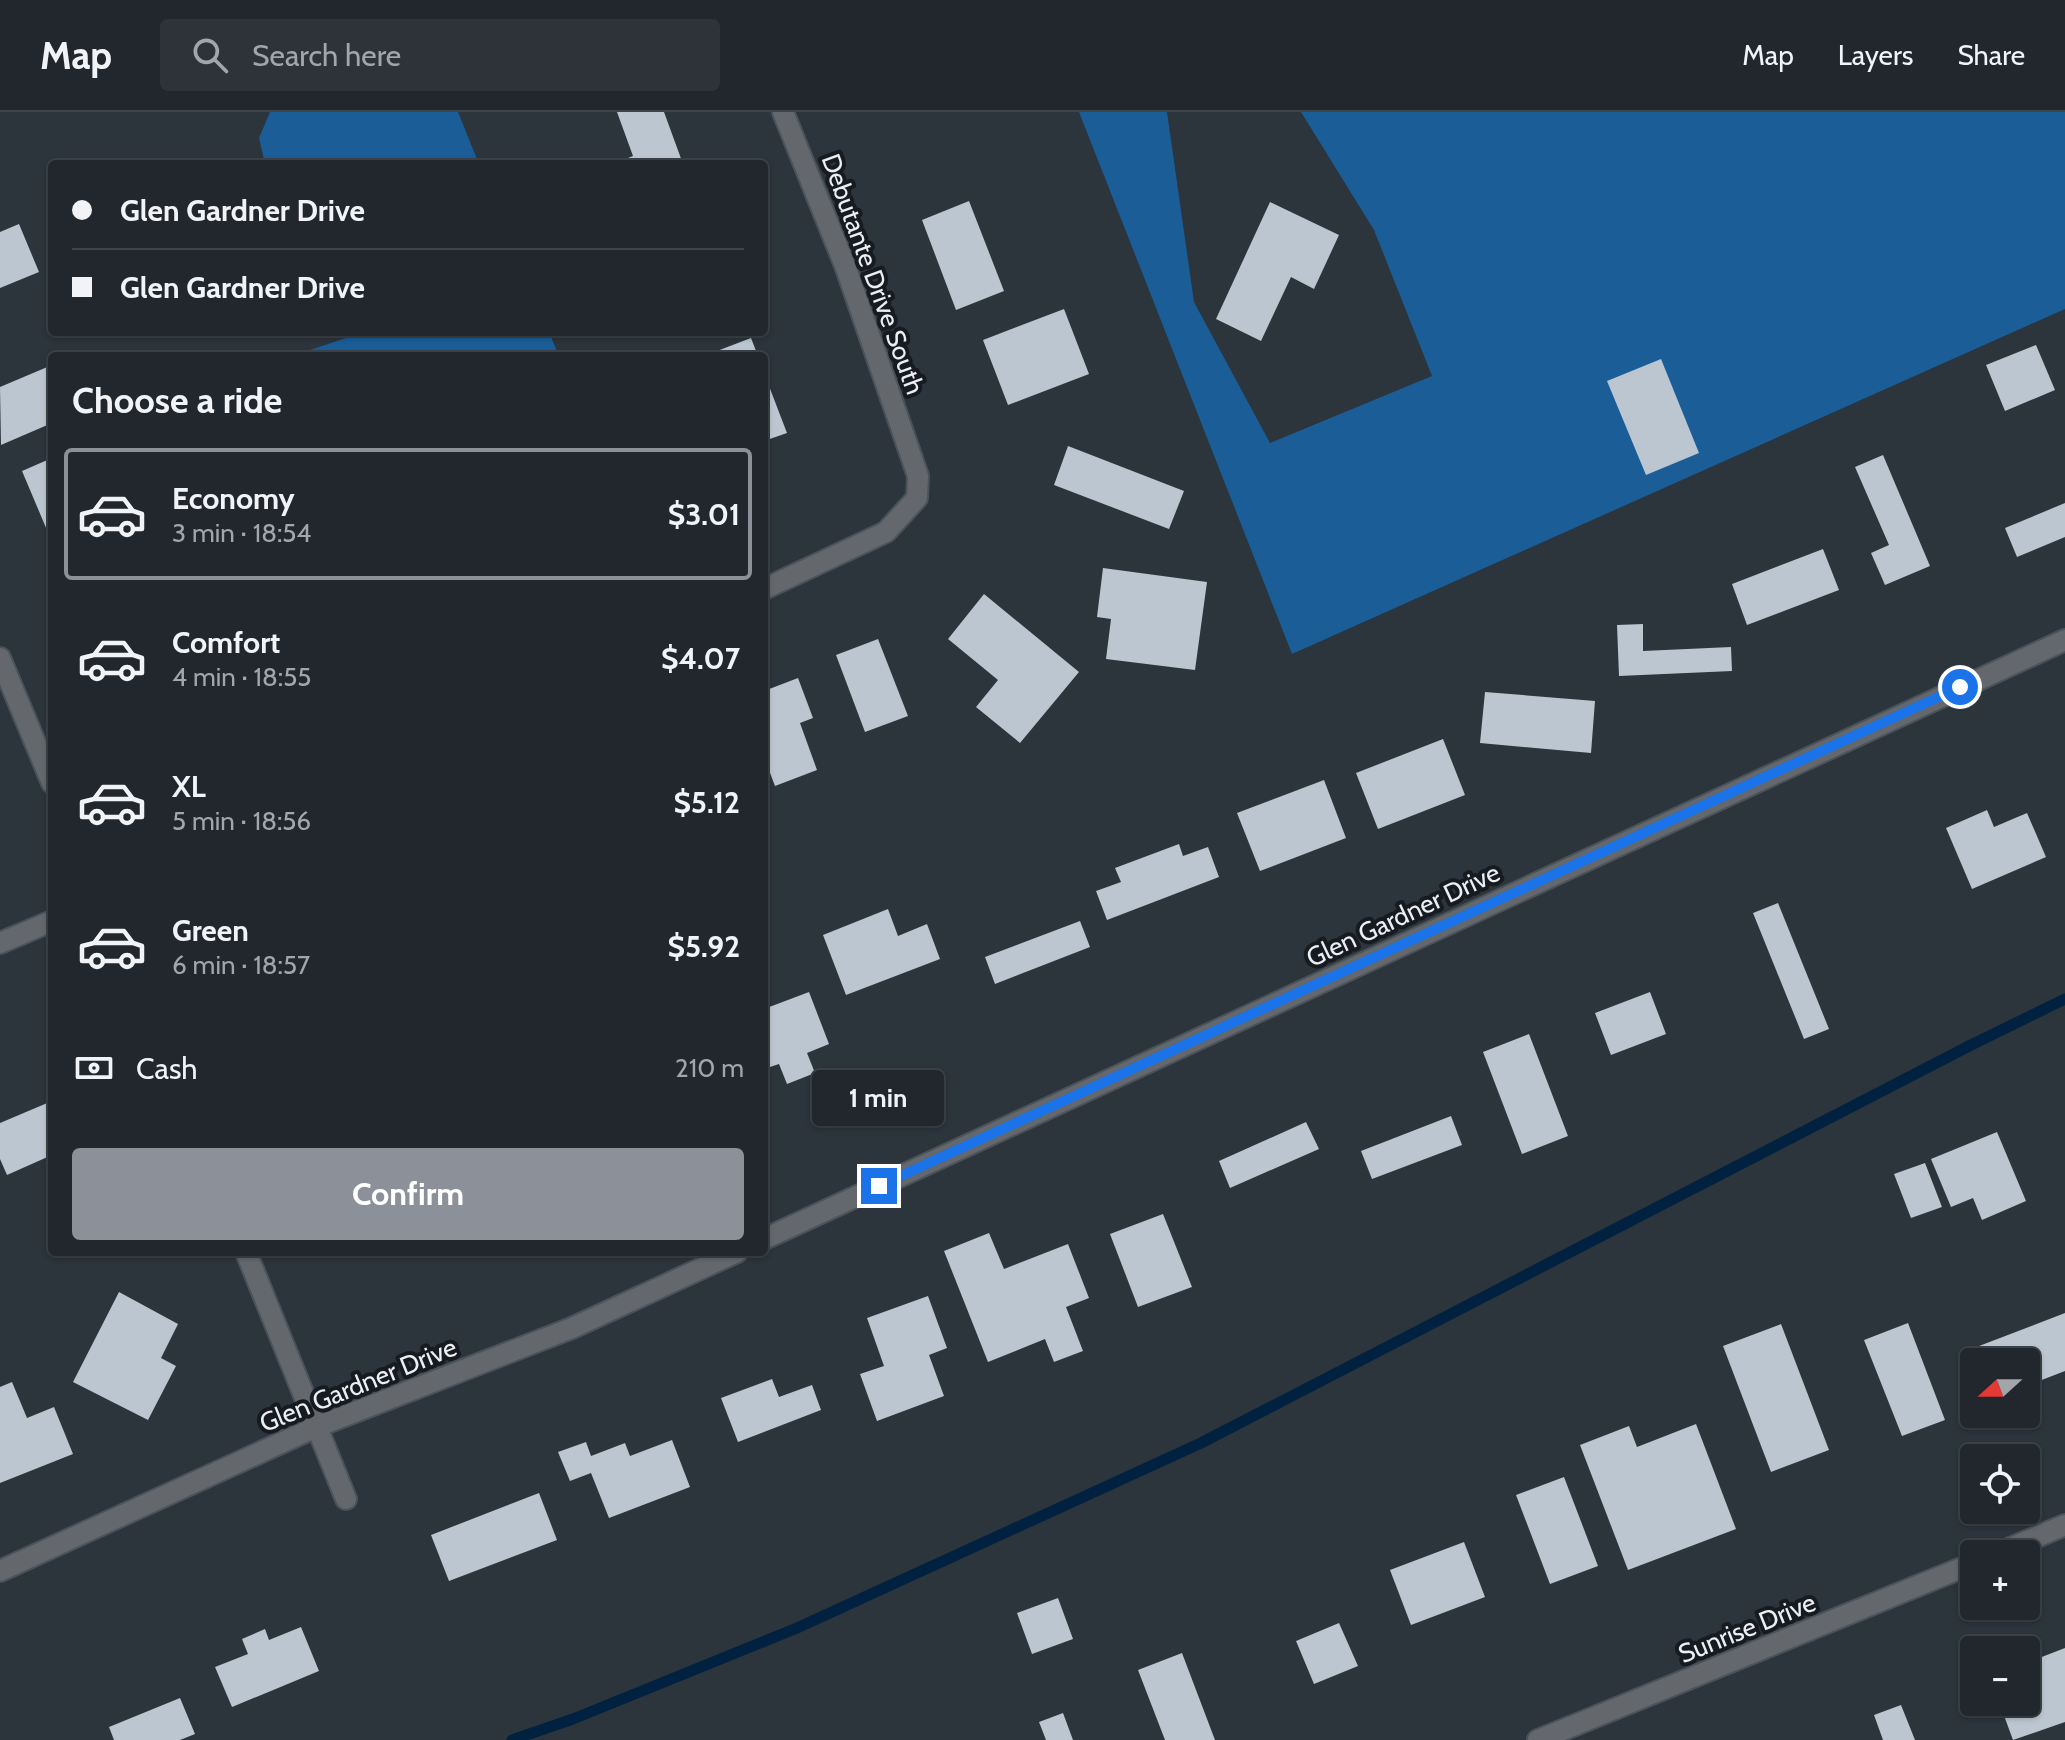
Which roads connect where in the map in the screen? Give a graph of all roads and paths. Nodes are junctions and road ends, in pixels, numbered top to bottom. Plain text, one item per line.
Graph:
1 (783, 112) edge
2 (768, 587) edge
3 (2065, 640) edge
4 (0, 658) edge
5 (48, 773) edge
6 (48, 923) edge
7 (0, 943) edge
8 (768, 1237) edge
9 (248, 1256) edge
10 (728, 1256) edge
11 (316, 1427) junction
12 (346, 1499) dead end
13 (2065, 1525) edge
14 (2029, 1540) edge
15 (1960, 1569) edge
16 (0, 1571) edge
17 (1538, 1740) edge

1 - 2 street, Debutante Drive South
3 - 8 street, Glen Gardner Drive
4 - 5 street
6 - 7 street
9 - 11 street
10 - 11 street, Glen Gardner Drive
11 - 12 street
11 - 16 street, Glen Gardner Drive
13 - 14 street
15 - 17 street, Sunrise Drive

